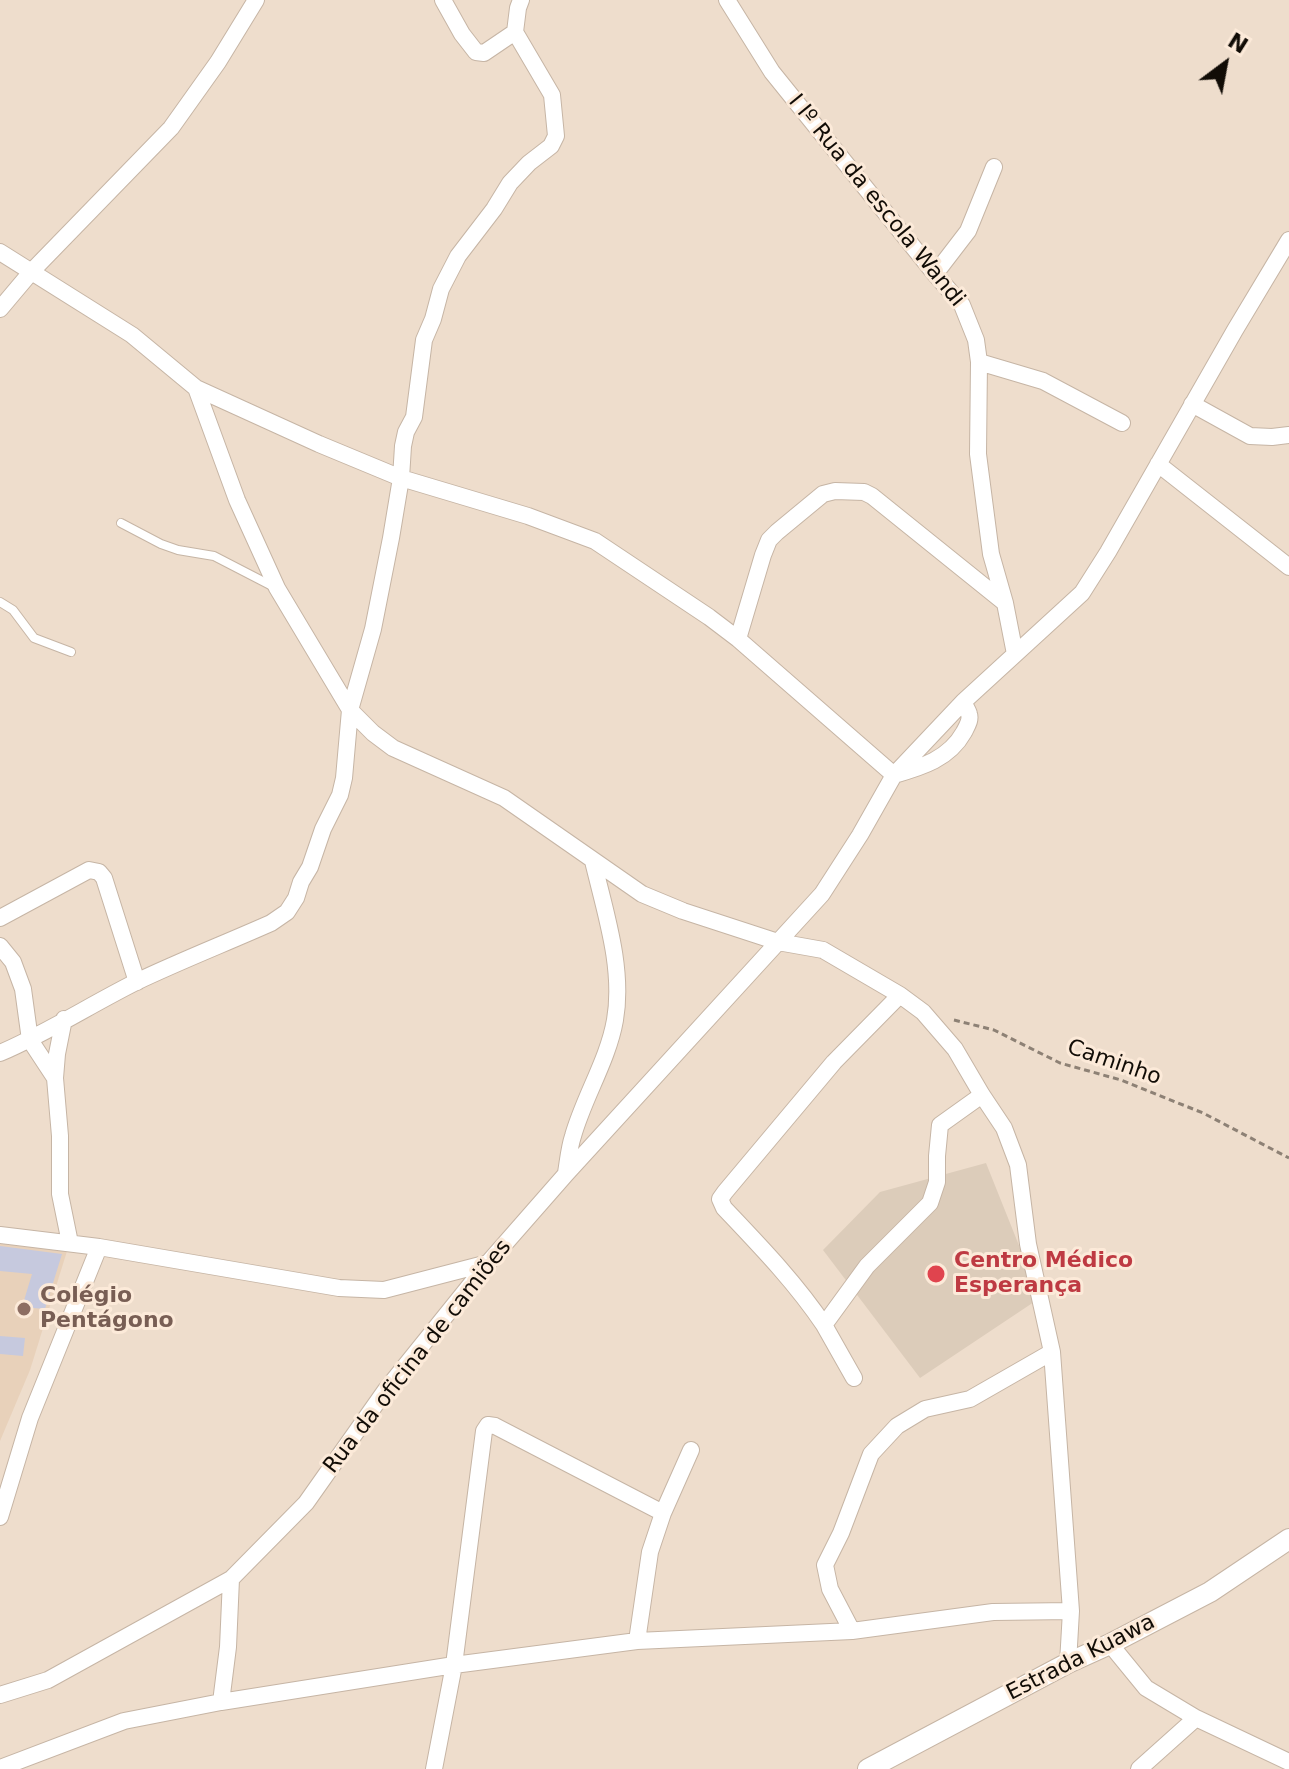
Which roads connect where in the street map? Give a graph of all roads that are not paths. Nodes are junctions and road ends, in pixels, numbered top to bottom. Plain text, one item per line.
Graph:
1 (256, 0) edge
2 (443, 0) edge
3 (521, 0) edge
4 (727, 0) edge
5 (515, 32) junction
6 (994, 167) dead end
7 (1289, 240) edge
8 (0, 252) edge
9 (32, 271) junction
10 (935, 274) junction
11 (0, 309) edge
12 (979, 362) junction
13 (196, 388) junction
14 (1192, 404) junction
15 (1122, 423) dead end
16 (1289, 435) edge
17 (1158, 464) junction
18 (401, 478) junction
19 (121, 523) dead end
20 (1289, 567) edge
21 (277, 588) junction
22 (0, 602) edge
23 (1005, 603) junction
24 (738, 639) junction
25 (71, 652) dead end
26 (1015, 654) junction
27 (963, 702) junction
28 (350, 710) junction
29 (894, 775) junction
30 (593, 861) junction
31 (0, 918) edge
32 (778, 942) junction
33 (0, 946) edge
34 (137, 982) junction
35 (900, 995) junction
36 (64, 1019) junction
37 (30, 1040) junction
38 (0, 1053) edge
39 (55, 1078) junction
40 (982, 1095) junction
41 (566, 1174) junction
42 (0, 1235) edge
43 (70, 1243) junction
44 (99, 1247) junction
45 (488, 1263) junction
46 (824, 1325) junction
47 (1052, 1352) junction
48 (854, 1378) dead end
49 (691, 1450) dead end
50 (663, 1513) junction
51 (0, 1517) edge
52 (1289, 1539) edge
53 (231, 1579) junction
54 (1071, 1611) junction
55 (852, 1631) junction
56 (637, 1641) junction
57 (1110, 1644) junction
58 (1068, 1663) junction
59 (454, 1665) junction
60 (0, 1695) edge
61 (221, 1702) junction
62 (1196, 1718) junction
63 (1289, 1762) edge
64 (0, 1768) edge
65 (434, 1769) edge
66 (868, 1769) edge
67 (1139, 1769) edge

1 - 9 street
2 - 5 street
3 - 5 street
4 - 10 street, I Iº Rua da escola Wandi
5 - 18 street
6 - 10 street
7 - 14 street
8 - 9 street
9 - 11 street
9 - 13 street
10 - 12 street, I Iº Rua da escola Wandi
12 - 15 street
12 - 23 street, I Iº Rua da escola Wandi
13 - 18 street
13 - 21 street
14 - 16 street
14 - 17 street
17 - 20 street
17 - 26 street
18 - 24 street
18 - 28 street
19 - 21 lane
21 - 28 street
22 - 25 lane
23 - 24 street
23 - 26 street, I Iº Rua da escola Wandi
24 - 29 street
26 - 27 street
27 - 29 street
27 - 29 street
28 - 30 street
28 - 34 street
29 - 32 street, Rua da oficina de camiões
30 - 32 street
30 - 41 street
31 - 34 street
32 - 35 street
32 - 41 street, Rua da oficina de camiões
33 - 37 street
34 - 36 street
35 - 40 street
35 - 46 street
36 - 37 street
36 - 39 street
37 - 38 street
37 - 39 street
39 - 43 street
40 - 46 street
40 - 47 street
41 - 45 street, Rua da oficina de camiões
42 - 43 street
43 - 44 street
44 - 45 street
44 - 51 street
45 - 53 street, Rua da oficina de camiões
46 - 48 street
47 - 54 street
47 - 55 street
49 - 50 street
50 - 56 street
50 - 59 street
52 - 57 street, Estrada Kuawa
53 - 60 street, Rua da oficina de camiões
53 - 61 street
54 - 55 street
54 - 58 street
55 - 56 street
56 - 59 street
57 - 58 street, Estrada Kuawa
57 - 62 street
58 - 66 street, Estrada Kuawa
59 - 61 street
59 - 65 street
61 - 64 street
62 - 63 street
62 - 67 street

